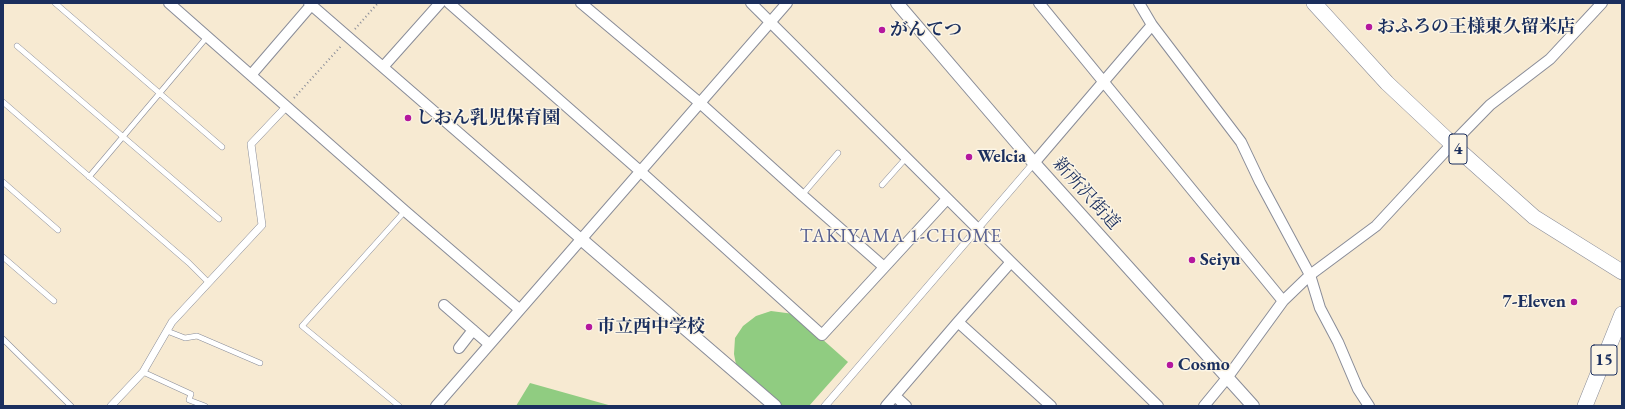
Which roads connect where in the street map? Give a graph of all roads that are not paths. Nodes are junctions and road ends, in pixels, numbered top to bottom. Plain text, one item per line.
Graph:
1 (55, 3) edge
2 (169, 3) edge
3 (440, 3) edge
4 (449, 3) edge
5 (581, 3) edge
6 (751, 3) edge
7 (787, 3) edge
8 (897, 3) edge
9 (1039, 3) edge
10 (1139, 3) edge
11 (1314, 3) edge
12 (1602, 3) edge
13 (311, 4) edge
14 (771, 22) junction
15 (1152, 25) junction
16 (207, 37) junction
17 (17, 46) dead end
18 (383, 67) junction
19 (251, 75) junction
20 (1104, 83) junction
21 (160, 93) junction
22 (3, 102) edge
23 (700, 103) junction
24 (286, 107) junction
25 (123, 136) junction
26 (1452, 144) junction
27 (222, 147) dead end
28 (838, 153) dead end
29 (906, 158) junction
30 (1034, 163) junction
31 (640, 171) junction
32 (89, 177) junction
33 (3, 182) edge
34 (882, 185) dead end
35 (802, 195) junction
36 (947, 198) junction
37 (405, 211) junction
38 (219, 219) dead end
39 (978, 229) junction
40 (58, 230) dead end
41 (581, 239) junction
42 (3, 257) edge
43 (1011, 262) junction
44 (884, 267) junction
45 (1622, 272) edge
46 (1310, 275) junction
47 (208, 282) junction
48 (54, 301) dead end
49 (1283, 301) junction
50 (444, 305) dead end
51 (519, 309) junction
52 (1622, 314) edge
53 (958, 322) junction
54 (473, 330) junction
55 (167, 331) junction
56 (3, 339) edge
57 (489, 344) junction
58 (459, 348) dead end
59 (260, 363) dead end
60 (143, 372) junction
61 (1227, 378) junction
62 (895, 396) junction
63 (71, 406) edge
64 (111, 406) edge
65 (205, 406) edge
66 (399, 406) edge
67 (436, 406) edge
68 (775, 406) edge
69 (824, 406) edge
70 (886, 406) edge
71 (906, 406) edge
72 (1051, 406) edge
73 (1158, 406) edge
74 (1204, 406) edge
75 (1253, 406) edge
76 (1369, 406) edge
77 (1585, 406) edge

1 - 21 lane
2 - 16 street
3 - 18 street
4 - 31 street
5 - 23 street
6 - 14 street
7 - 14 street
8 - 30 street, 新所沢街道
9 - 20 street
10 - 15 street
11 - 26 main road, 4
12 - 26 street
13 - 18 street
13 - 19 street
14 - 23 street
14 - 29 street
15 - 20 street
15 - 46 street
16 - 19 street
16 - 21 lane
17 - 25 lane
18 - 41 street
19 - 24 street
20 - 30 street
20 - 49 street
21 - 25 lane
21 - 27 lane
22 - 32 lane
23 - 31 street
23 - 35 street
24 - 37 street
24 - 47 street
25 - 32 lane
25 - 38 lane
26 - 45 main road, 4
26 - 46 street
28 - 35 lane
29 - 34 lane
29 - 36 street
30 - 39 street
30 - 61 street, 新所沢街道
31 - 41 street
31 - 44 street
32 - 47 lane
33 - 40 lane
35 - 44 street
36 - 39 street
36 - 44 street
37 - 51 street
37 - 66 lane
39 - 43 street
39 - 69 street
41 - 51 street
41 - 68 street
42 - 48 lane
43 - 53 street
43 - 73 street
46 - 49 street
46 - 76 street
47 - 55 street
49 - 61 street
50 - 54 street
51 - 57 street
52 - 77 main road, 15
53 - 62 street
53 - 72 street
54 - 57 street
54 - 58 street
55 - 59 lane
55 - 60 street
56 - 63 lane
57 - 67 street
60 - 64 street
60 - 65 lane
61 - 74 street
61 - 75 street, 新所沢街道
62 - 70 street
62 - 71 street

